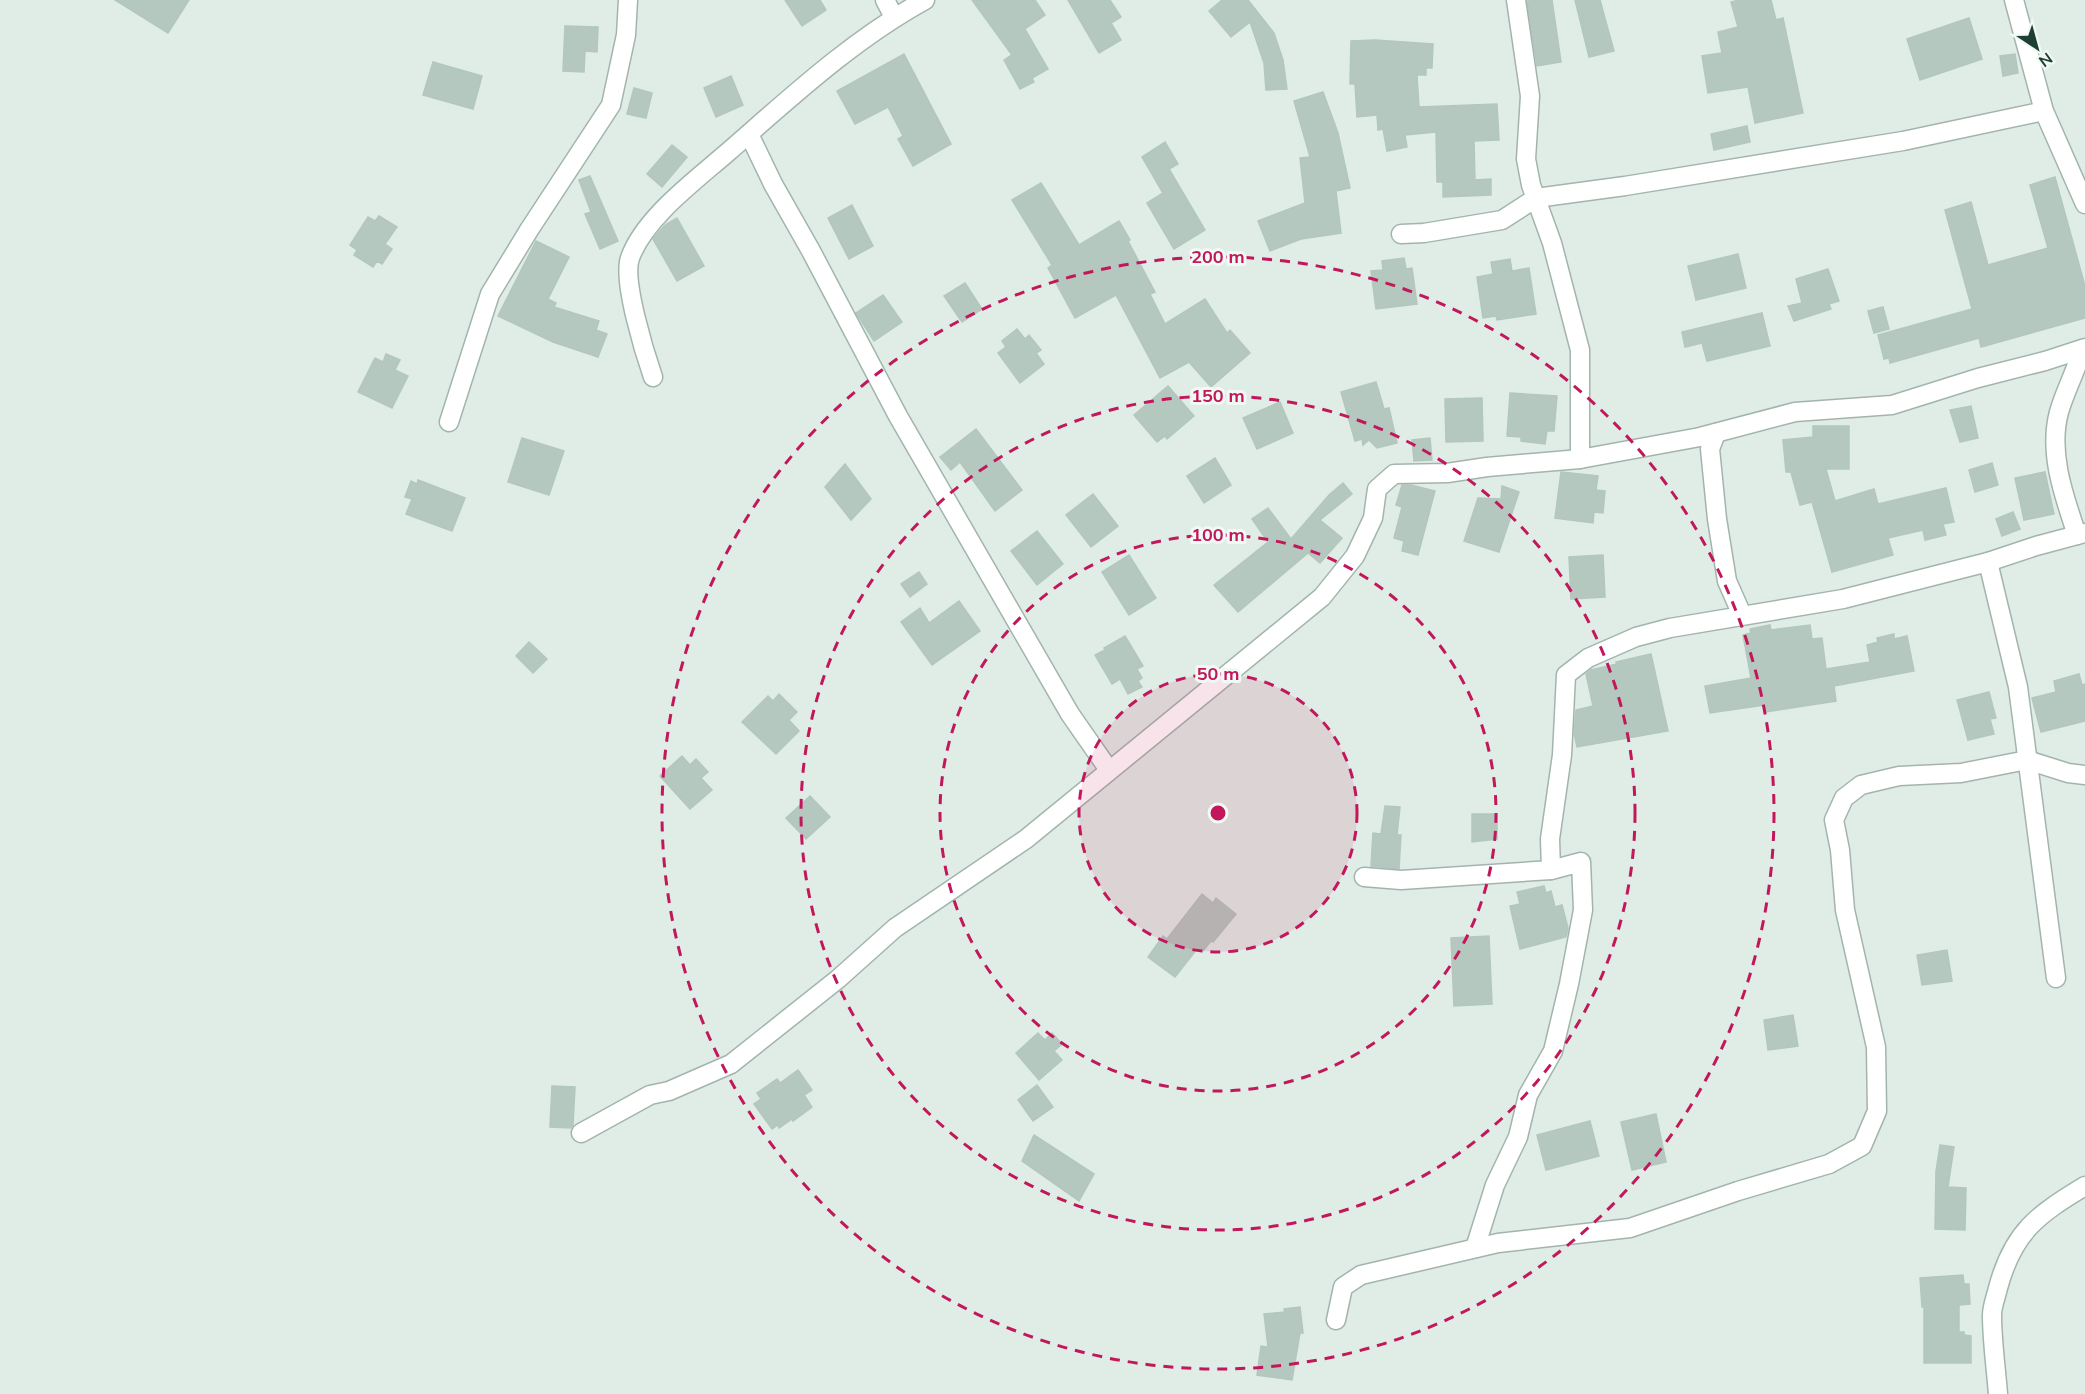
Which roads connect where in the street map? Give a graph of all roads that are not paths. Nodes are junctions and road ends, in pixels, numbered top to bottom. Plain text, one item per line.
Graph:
1 (628, 0) edge
2 (885, 0) edge
3 (925, 0) edge
4 (1516, 0) edge
5 (2014, 0) edge
6 (894, 17) junction
7 (2044, 111) junction
8 (749, 134) junction
9 (1536, 198) junction
10 (2085, 204) edge
11 (1401, 234) dead end
12 (2083, 349) edge
13 (654, 377) dead end
14 (449, 422) dead end
15 (1716, 433) junction
16 (1580, 459) junction
17 (2081, 534) edge
18 (1988, 561) junction
19 (1742, 615) junction
20 (2027, 759) junction
21 (1109, 770) junction
22 (2085, 775) edge
23 (1551, 870) junction
24 (1364, 877) dead end
25 (2056, 978) dead end
26 (580, 1133) dead end
27 (2085, 1186) edge
28 (1475, 1248) junction
29 (1336, 1320) dead end
30 (1998, 1394) edge

1 - 14 street
2 - 6 street
3 - 6 street
4 - 9 street
5 - 7 street
6 - 8 street
7 - 9 street
7 - 10 street
8 - 13 street
8 - 21 street
9 - 11 street
9 - 16 street
12 - 15 street
12 - 17 street
15 - 16 street
15 - 19 street
16 - 21 street
17 - 18 street
18 - 19 street
18 - 20 street
19 - 23 street
20 - 22 street
20 - 25 street
20 - 28 street
21 - 26 street
23 - 24 street
23 - 28 street
27 - 30 street
28 - 29 street

